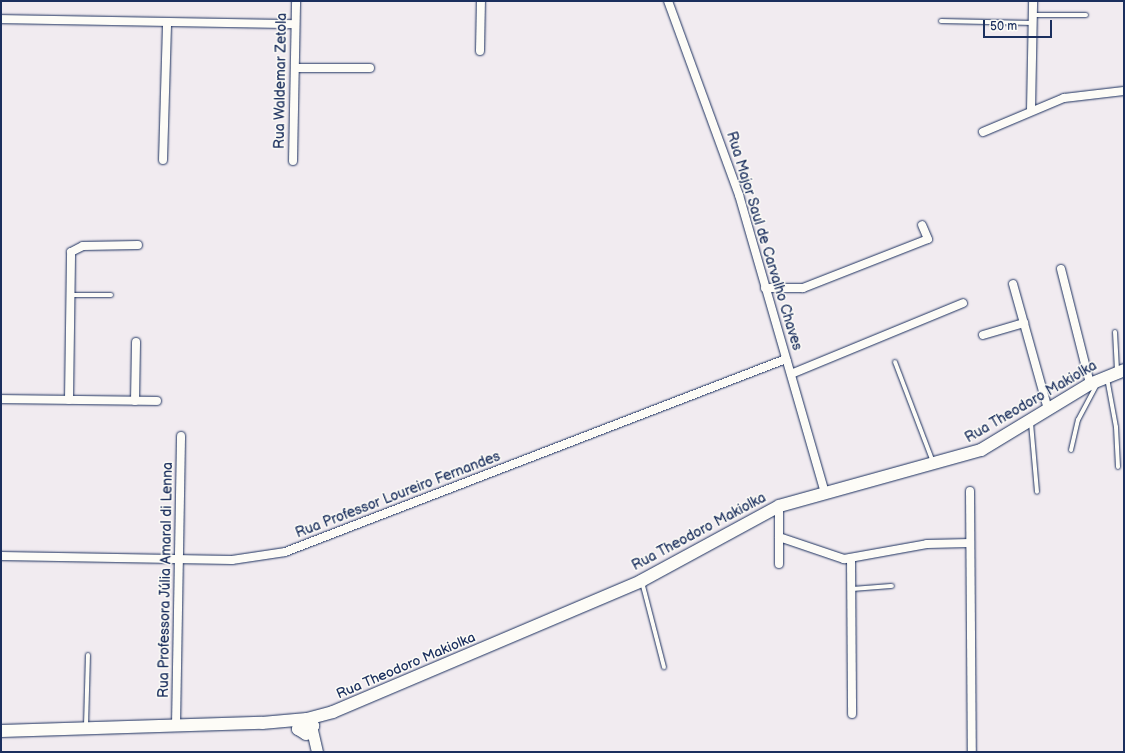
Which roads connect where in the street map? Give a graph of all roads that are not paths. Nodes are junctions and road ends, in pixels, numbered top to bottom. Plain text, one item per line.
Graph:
1 (296, 1) edge
2 (481, 1) edge
3 (668, 1) edge
4 (1033, 1) edge
5 (1086, 15) dead end
6 (1, 19) edge
7 (1032, 19) junction
8 (941, 21) dead end
9 (167, 22) junction
10 (295, 24) junction
11 (480, 51) dead end
12 (295, 68) junction
13 (370, 68) dead end
14 (1124, 91) edge
15 (1031, 110) junction
16 (983, 132) dead end
17 (162, 160) dead end
18 (293, 161) dead end
19 (922, 225) dead end
20 (138, 245) dead end
21 (1061, 269) dead end
22 (1013, 284) dead end
23 (766, 288) junction
24 (70, 295) junction
25 (111, 295) dead end
26 (964, 304) dead end
27 (1024, 323) junction
28 (1114, 332) dead end
29 (983, 335) dead end
30 (136, 342) dead end
31 (786, 358) junction
32 (895, 362) dead end
33 (791, 374) junction
34 (1108, 376) edge
35 (1, 399) edge
36 (70, 400) junction
37 (135, 401) junction
38 (157, 401) dead end
39 (1048, 409) junction
40 (1031, 421) junction
41 (181, 436) dead end
42 (1071, 450) dead end
43 (934, 465) junction
44 (1118, 467) dead end
45 (825, 492) junction
46 (970, 492) dead end
47 (1037, 492) dead end
48 (779, 506) junction
49 (779, 537) junction
50 (970, 543) junction
51 (1, 556) edge
52 (851, 558) junction
53 (179, 559) junction
54 (779, 564) dead end
55 (641, 581) junction
56 (892, 586) dead end
57 (851, 589) junction
58 (88, 655) dead end
59 (664, 667) dead end
60 (852, 714) dead end
61 (176, 725) junction
62 (86, 727) junction
63 (306, 727) junction
64 (1, 732) edge
65 (316, 752) edge
66 (972, 752) edge

1 - 10 street, Rua Waldemar Zetola
2 - 11 street
3 - 23 street, Rua Major Saul de Carvalho Chaves
4 - 7 street
5 - 7 lane
6 - 9 street
7 - 8 lane
7 - 15 street
9 - 10 street
9 - 17 street
10 - 12 street, Rua Waldemar Zetola
12 - 13 street
12 - 18 street, Rua Waldemar Zetola
14 - 15 street
15 - 16 street
19 - 23 street
20 - 24 street
21 - 34 street
22 - 27 street
23 - 31 street, Rua Major Saul de Carvalho Chaves
24 - 25 lane
24 - 36 street
26 - 33 street
27 - 29 street
27 - 39 street
28 - 34 lane
30 - 37 street
31 - 33 street, Rua Major Saul de Carvalho Chaves
31 - 53 street, Rua Professor Loureiro Fernandes
32 - 43 lane
33 - 45 street, Rua Major Saul de Carvalho Chaves
34 - 39 main road, Rua Theodoro Makiolka
34 - 42 lane
34 - 44 lane
35 - 36 street
36 - 37 street
37 - 38 street
39 - 40 main road, Rua Theodoro Makiolka
40 - 43 main road, Rua Theodoro Makiolka
40 - 47 lane
41 - 53 street, Rua Professora Júlia Amaral di Lenna
43 - 45 main road, Rua Theodoro Makiolka
45 - 48 main road, Rua Theodoro Makiolka
46 - 50 street
48 - 49 street
48 - 55 main road, Rua Theodoro Makiolka
49 - 52 street
49 - 54 street
50 - 52 street
50 - 66 street
51 - 53 street, Rua Professor Loureiro Fernandes
52 - 57 street
53 - 61 street, Rua Professora Júlia Amaral di Lenna
55 - 59 lane
55 - 63 main road, Rua Theodoro Makiolka
56 - 57 lane
57 - 60 street
58 - 62 lane
61 - 62 main road, Rua Theodoro Makiolka
61 - 63 main road, Rua Theodoro Makiolka
62 - 64 main road, Rua Theodoro Makiolka
63 - 65 street

